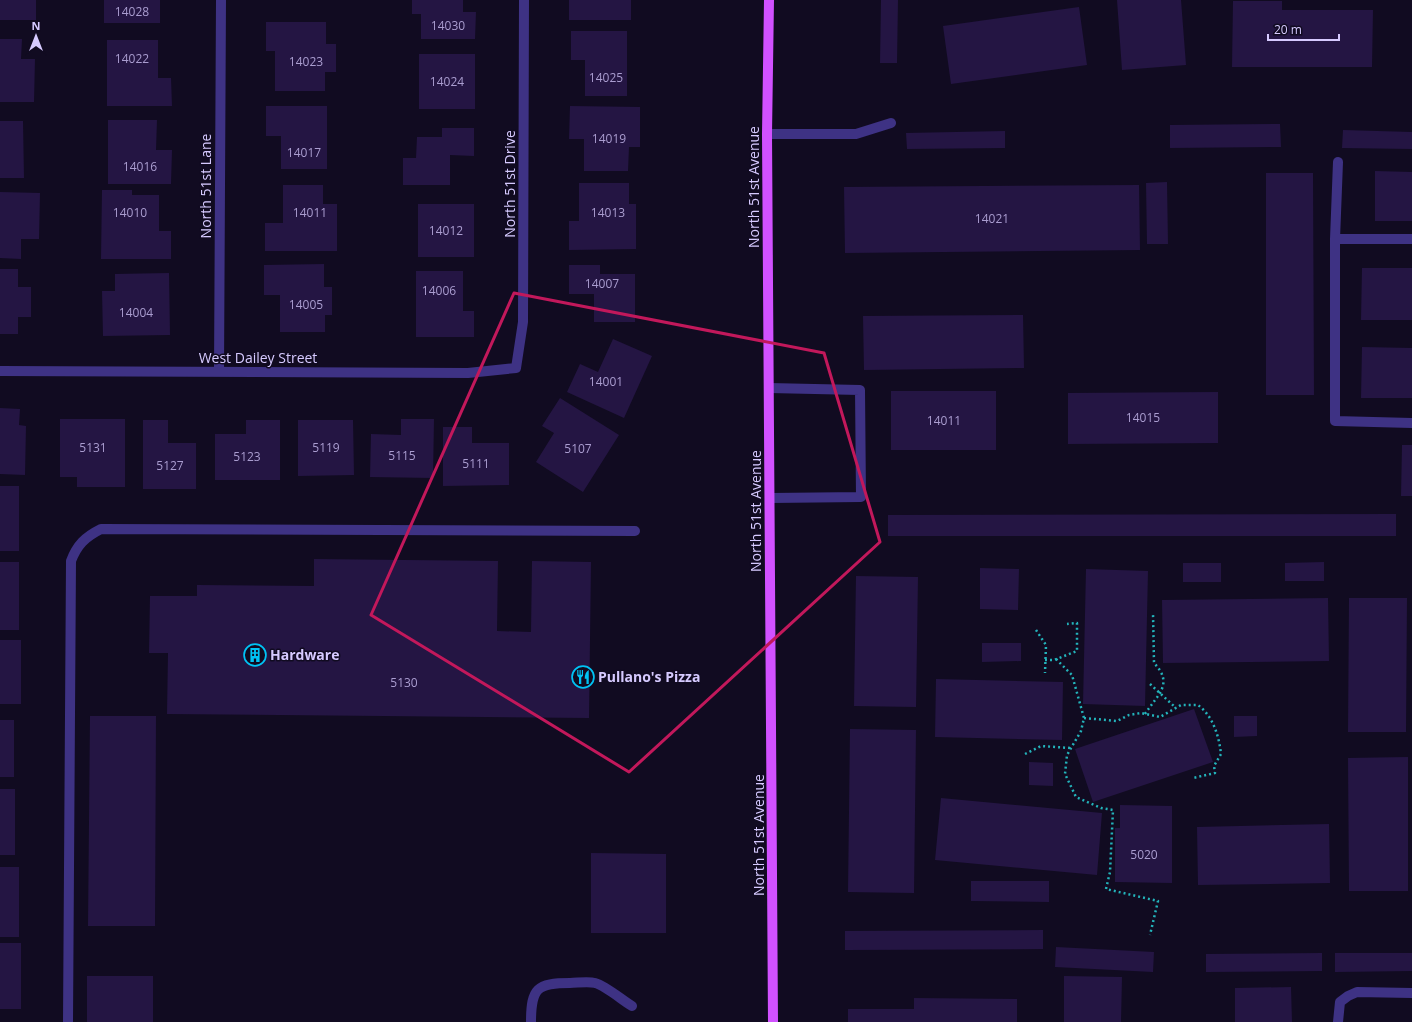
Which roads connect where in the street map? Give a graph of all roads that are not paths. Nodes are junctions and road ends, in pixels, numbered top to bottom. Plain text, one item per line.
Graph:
1 (222, 0) edge
2 (524, 0) edge
3 (768, 0) edge
4 (891, 122) dead end
5 (767, 134) junction
6 (1338, 162) dead end
7 (1335, 239) junction
8 (1412, 240) edge
9 (516, 368) joint
10 (0, 371) edge
11 (219, 372) junction
12 (769, 388) junction
13 (1412, 422) edge
14 (770, 498) junction
15 (635, 531) dead end
16 (1412, 993) edge
17 (632, 1006) dead end
18 (68, 1022) edge
19 (531, 1022) edge
20 (773, 1022) edge
21 (1338, 1022) edge

1 - 11 street, North 51st Lane
2 - 9 street, North 51st Drive
3 - 5 main road, North 51st Avenue
4 - 5 street
5 - 12 main road, North 51st Avenue
6 - 7 street
7 - 8 street
7 - 13 street
9 - 11 street, West Dailey Street
10 - 11 street, West Dailey Street
12 - 14 main road, North 51st Avenue
12 - 14 street
14 - 20 main road, North 51st Avenue
15 - 18 street
16 - 21 street
17 - 19 street

